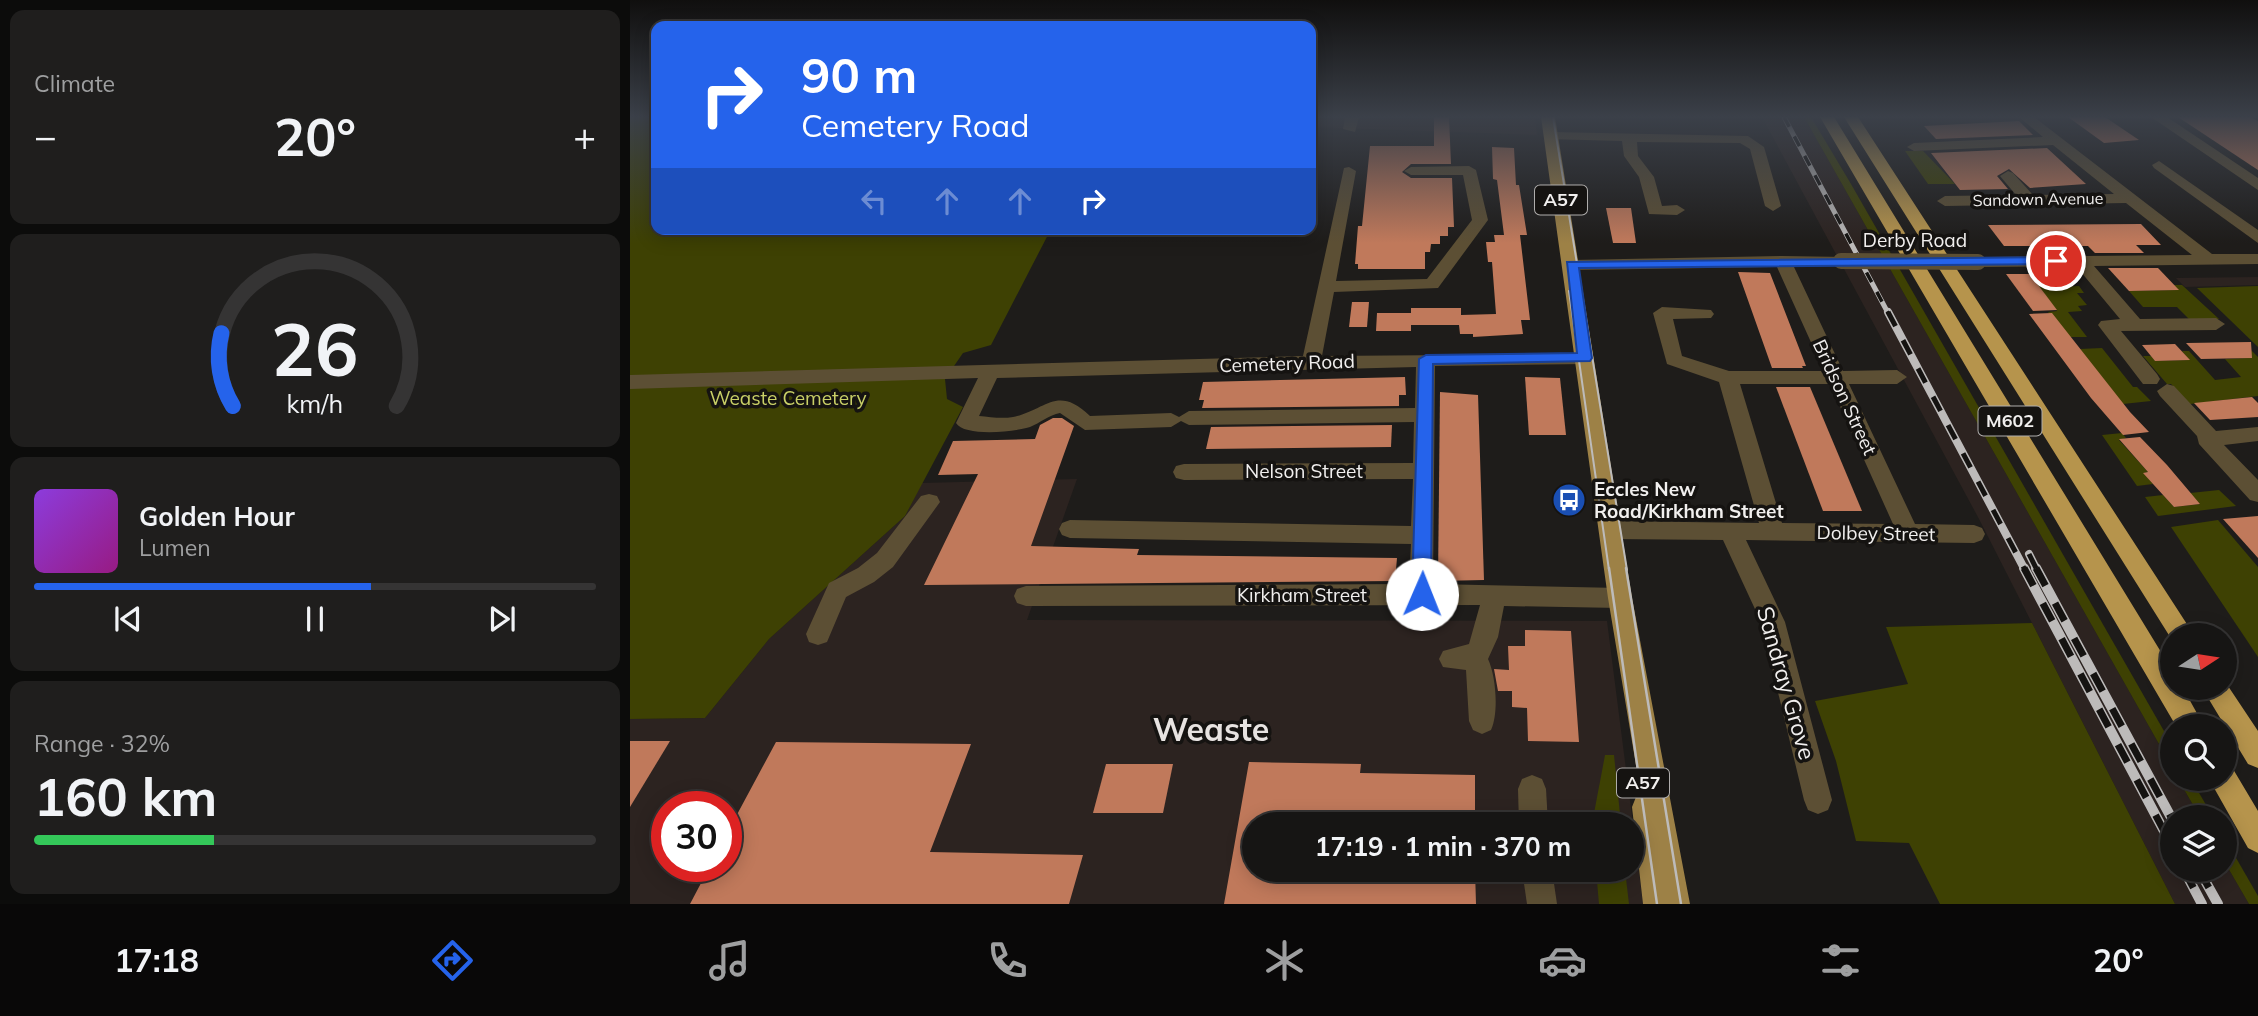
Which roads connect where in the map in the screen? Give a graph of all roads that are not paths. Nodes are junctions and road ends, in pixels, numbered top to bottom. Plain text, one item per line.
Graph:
1 (1555, 159) edge
2 (1633, 159) edge
3 (1760, 159) edge
4 (1852, 159) edge
5 (1878, 159) edge
6 (2080, 159) edge
7 (2220, 159) edge
8 (2159, 165) dead end
9 (1411, 171) dead end
10 (1349, 172) dead end
11 (2008, 176) dead end
12 (2258, 185) edge
13 (2130, 198) junction
14 (2028, 200) junction
15 (1945, 201) dead end
16 (1773, 206) dead end
17 (1677, 210) dead end
18 (2258, 238) edge
19 (2258, 259) edge
20 (2210, 260) junction
21 (1783, 261) junction
22 (2081, 261) junction
23 (1572, 265) junction
24 (1326, 287) junction
25 (1705, 314) dead end
26 (2216, 324) dead end
27 (2135, 325) junction
28 (1585, 358) junction
29 (1426, 359) junction
30 (1311, 362) junction
31 (990, 373) junction
32 (1836, 377) junction
33 (1897, 377) dead end
34 (1728, 378) junction
35 (630, 382) edge
36 (1423, 415) junction
37 (2258, 434) edge
38 (2212, 439) junction
39 (1424, 471) junction
40 (1184, 472) dead end
41 (2258, 494) edge
42 (929, 502) dead end
43 (1070, 529) dead end
44 (1610, 530) junction
45 (1730, 531) junction
46 (1773, 531) junction
47 (1908, 533) junction
48 (1974, 534) dead end
49 (1423, 535) junction
50 (1422, 594) junction
51 (1026, 596) dead end
52 (1492, 596) junction
53 (1620, 598) junction
54 (2174, 623) edge
55 (817, 634) dead end
56 (1631, 663) junction
57 (2223, 700) edge
58 (2185, 714) edge
59 (1482, 720) dead end
60 (2258, 755) edge
61 (1532, 789) dead end
62 (2230, 791) edge
63 (1818, 800) dead end
64 (1533, 812) edge
65 (2258, 838) edge
66 (1539, 882) edge
67 (1542, 904) edge
68 (1658, 904) edge
69 (1675, 904) edge

1 - 23 main road, A57
2 - 17 street
3 - 16 street
4 - 58 highway, M602
5 - 54 highway, M602
6 - 13 street
7 - 12 street
8 - 18 street
9 - 24 street
10 - 24 street
11 - 14 street
13 - 14 street, Sandown Avenue
13 - 20 street
14 - 15 street, Sandown Avenue
19 - 20 street, Derby Road
20 - 22 street, Derby Road
21 - 22 street, Derby Road, bridge
21 - 23 street, Derby Road
21 - 32 street, Bridson Street
22 - 27 street
23 - 28 main road, A57
24 - 30 street
25 - 34 street
26 - 27 street
27 - 38 street
28 - 29 street, Cemetery Road
28 - 44 main road, A57
29 - 30 street, Cemetery Road
29 - 36 street
30 - 31 street, Cemetery Road
31 - 35 street, Cemetery Road
31 - 36 street
32 - 33 street
32 - 34 street
32 - 47 street, Bridson Street
34 - 46 street
36 - 39 street
37 - 38 street
38 - 41 street
39 - 40 street, Nelson Street
39 - 49 street
42 - 55 street
43 - 49 street
44 - 45 street, Dolbey Street
44 - 53 main road, A57
45 - 46 street, Dolbey Street
45 - 63 street, Sandray Grove
46 - 47 street, Dolbey Street
47 - 48 street, Dolbey Street
49 - 50 street
50 - 51 street, Kirkham Street
50 - 52 street, Kirkham Street
52 - 53 street, Kirkham Street
52 - 59 street
53 - 56 main road, A57
56 - 68 main road, A57
56 - 69 main road, A57
57 - 60 highway
61 - 64 street
62 - 65 highway
66 - 67 street

